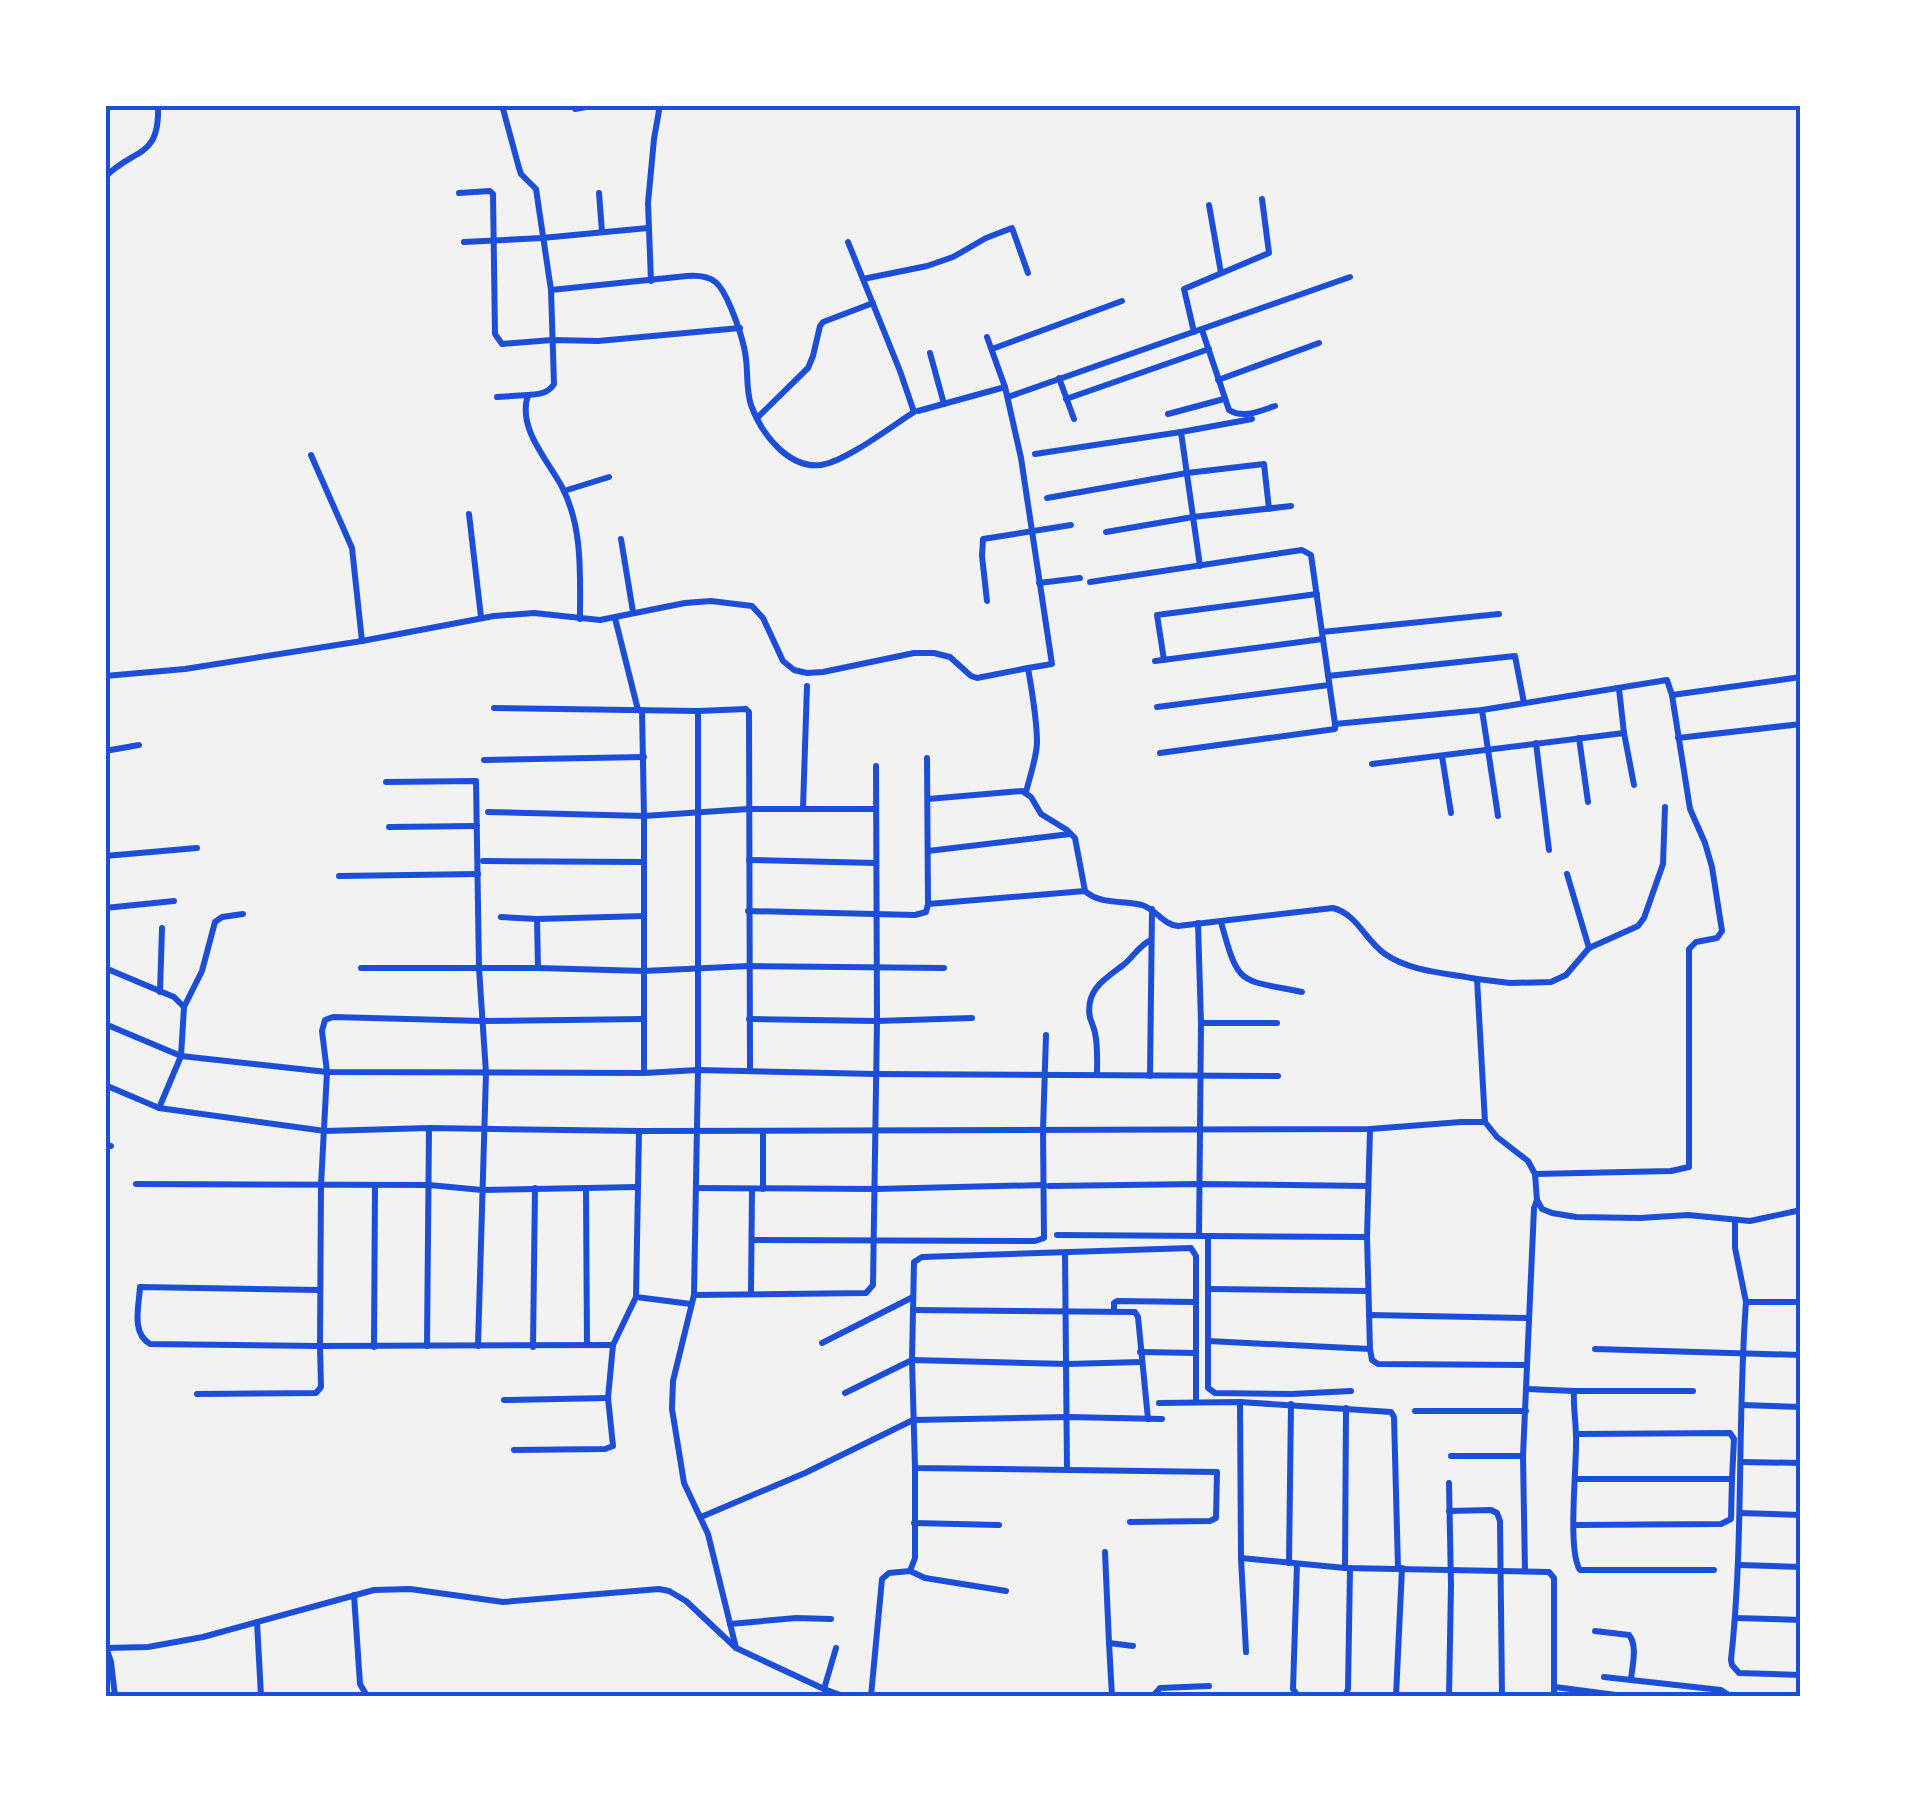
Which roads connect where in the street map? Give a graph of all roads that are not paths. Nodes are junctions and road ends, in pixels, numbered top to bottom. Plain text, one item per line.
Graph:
1 (158, 105) edge
2 (502, 105) edge
3 (598, 105) edge
4 (660, 105) edge
5 (575, 109) dead end
6 (105, 177) edge
7 (599, 192) dead end
8 (459, 193) dead end
9 (1262, 199) dead end
10 (1209, 205) dead end
11 (648, 228) junction
12 (602, 232) junction
13 (542, 238) junction
14 (493, 240) junction
15 (464, 242) dead end
16 (848, 242) dead end
17 (1028, 273) dead end
18 (1221, 273) junction
19 (1350, 277) dead end
20 (863, 279) junction
21 (651, 280) junction
22 (551, 290) junction
23 (1122, 301) dead end
24 (873, 303) junction
25 (740, 328) junction
26 (1198, 331) junction
27 (988, 337) dead end
28 (552, 340) junction
29 (1318, 343) dead end
30 (992, 349) junction
31 (1208, 349) junction
32 (930, 353) dead end
33 (1059, 378) junction
34 (1218, 380) junction
35 (1005, 386) junction
36 (528, 394) junction
37 (498, 396) dead end
38 (1008, 397) junction
39 (1066, 399) junction
40 (1224, 399) junction
41 (944, 404) junction
42 (1275, 406) dead end
43 (918, 410) dead end
44 (1168, 414) dead end
45 (757, 418) junction
46 (1252, 418) dead end
47 (1074, 420) dead end
48 (1181, 432) junction
49 (310, 454) dead end
50 (1036, 454) dead end
51 (1187, 473) junction
52 (609, 477) dead end
53 (564, 491) junction
54 (1047, 498) dead end
55 (1291, 506) dead end
56 (1269, 509) junction
57 (469, 514) dead end
58 (1193, 517) junction
59 (1072, 525) dead end
60 (1032, 532) junction
61 (1106, 532) dead end
62 (621, 539) dead end
63 (1200, 566) junction
64 (1080, 578) dead end
65 (1090, 582) dead end
66 (1039, 583) junction
67 (1316, 594) junction
68 (987, 602) dead end
69 (633, 612) junction
70 (1500, 614) dead end
71 (481, 618) junction
72 (615, 618) junction
73 (580, 619) junction
74 (1322, 635) junction
75 (362, 641) junction
76 (1028, 668) junction
77 (105, 676) edge
78 (1801, 678) edge
79 (1328, 680) junction
80 (807, 686) dead end
81 (1619, 689) junction
82 (1672, 695) junction
83 (1524, 703) junction
84 (1156, 707) dead end
85 (494, 708) dead end
86 (640, 710) junction
87 (1482, 710) junction
88 (698, 711) junction
89 (1335, 724) junction
90 (1801, 724) edge
91 (1624, 733) junction
92 (1579, 738) junction
93 (1678, 738) junction
94 (1536, 743) junction
95 (139, 746) dead end
96 (1488, 748) junction
97 (105, 751) edge
98 (1160, 754) dead end
99 (1442, 756) junction
100 (644, 757) junction
101 (927, 758) dead end
102 (484, 760) dead end
103 (1372, 764) dead end
104 (876, 766) dead end
105 (386, 782) dead end
106 (1634, 785) dead end
107 (1026, 792) junction
108 (928, 799) junction
109 (1588, 802) dead end
110 (1665, 807) dead end
111 (802, 808) junction
112 (748, 809) junction
113 (876, 809) junction
114 (488, 812) dead end
115 (697, 812) junction
116 (1452, 813) dead end
117 (644, 816) junction
118 (1498, 816) dead end
119 (477, 826) junction
120 (389, 827) dead end
121 (1072, 834) junction
122 (197, 848) dead end
123 (1548, 850) dead end
124 (928, 852) junction
125 (105, 856) edge
126 (750, 860) junction
127 (483, 861) dead end
128 (643, 862) junction
129 (876, 863) junction
130 (478, 874) junction
131 (1568, 874) dead end
132 (339, 876) dead end
133 (1085, 890) junction
134 (174, 901) dead end
135 (928, 904) junction
136 (105, 908) edge
137 (1152, 909) junction
138 (748, 912) junction
139 (243, 914) dead end
140 (877, 914) junction
141 (644, 916) junction
142 (501, 917) dead end
143 (537, 919) junction
144 (1221, 922) junction
145 (1198, 924) junction
146 (162, 928) dead end
147 (1151, 940) junction
148 (1590, 948) junction
149 (749, 966) junction
150 (877, 967) junction
151 (105, 968) edge
152 (361, 968) dead end
153 (479, 968) junction
154 (538, 968) junction
155 (698, 968) junction
156 (944, 968) dead end
157 (644, 971) junction
158 (1477, 979) junction
159 (160, 992) junction
160 (1302, 992) dead end
161 (184, 1008) junction
162 (972, 1018) dead end
163 (749, 1019) junction
164 (482, 1020) junction
165 (643, 1020) junction
166 (877, 1021) junction
167 (1201, 1023) junction
168 (1276, 1023) dead end
169 (105, 1024) edge
170 (1046, 1034) dead end
171 (181, 1056) junction
172 (698, 1070) junction
173 (750, 1071) junction
174 (327, 1072) junction
175 (486, 1073) junction
176 (644, 1073) junction
177 (875, 1074) junction
178 (1044, 1074) junction
179 (1098, 1074) junction
180 (1150, 1076) junction
181 (1278, 1076) dead end
182 (1200, 1077) junction
183 (105, 1086) edge
184 (159, 1108) junction
185 (1485, 1122) junction
186 (429, 1128) junction
187 (697, 1129) junction
188 (1201, 1129) junction
189 (1370, 1129) junction
190 (483, 1130) junction
191 (763, 1130) junction
192 (1043, 1130) junction
193 (325, 1131) junction
194 (640, 1131) junction
195 (874, 1131) junction
196 (1535, 1174) junction
197 (136, 1184) dead end
198 (1200, 1184) junction
199 (321, 1185) junction
200 (375, 1186) junction
201 (429, 1186) junction
202 (1046, 1186) junction
203 (1368, 1186) junction
204 (638, 1187) junction
205 (535, 1188) junction
206 (696, 1188) junction
207 (586, 1189) junction
208 (752, 1189) junction
209 (763, 1189) junction
210 (876, 1189) junction
211 (482, 1190) junction
212 (1537, 1200) junction
213 (1801, 1210) edge
214 (1735, 1220) junction
215 (1056, 1235) dead end
216 (1198, 1236) junction
217 (1208, 1236) junction
218 (1367, 1237) junction
219 (875, 1239) junction
220 (753, 1240) junction
221 (1066, 1253) junction
222 (320, 1290) junction
223 (1368, 1290) junction
224 (751, 1292) junction
225 (1203, 1292) junction
226 (694, 1294) junction
227 (913, 1296) junction
228 (636, 1297) junction
229 (1195, 1302) junction
230 (1746, 1302) junction
231 (1801, 1302) edge
232 (691, 1304) junction
233 (913, 1310) junction
234 (1066, 1310) junction
235 (1114, 1311) junction
236 (1369, 1314) junction
237 (1528, 1318) junction
238 (1208, 1341) junction
239 (822, 1343) dead end
240 (587, 1345) junction
241 (612, 1345) junction
242 (320, 1346) junction
243 (427, 1346) junction
244 (478, 1346) junction
245 (374, 1347) junction
246 (533, 1347) junction
247 (1595, 1348) dead end
248 (1370, 1349) junction
249 (1195, 1353) junction
250 (1742, 1355) junction
251 (1801, 1355) edge
252 (1141, 1357) junction
253 (912, 1360) junction
254 (1068, 1364) junction
255 (1527, 1365) junction
256 (1527, 1389) junction
257 (1574, 1390) junction
258 (1351, 1391) dead end
259 (1693, 1391) dead end
260 (845, 1393) dead end
261 (197, 1394) dead end
262 (608, 1398) junction
263 (504, 1400) dead end
264 (1292, 1400) junction
265 (1196, 1402) junction
266 (1240, 1402) junction
267 (1159, 1403) dead end
268 (1742, 1405) junction
269 (1801, 1406) edge
270 (1346, 1408) junction
271 (1414, 1411) dead end
272 (1526, 1411) junction
273 (1068, 1417) junction
274 (1148, 1419) junction
275 (1162, 1419) dead end
276 (913, 1420) junction
277 (1576, 1434) junction
278 (514, 1450) dead end
279 (1452, 1456) dead end
280 (1523, 1456) junction
281 (1741, 1462) junction
282 (1801, 1464) edge
283 (915, 1468) junction
284 (1068, 1470) junction
285 (1576, 1479) junction
286 (1732, 1479) junction
287 (1448, 1483) dead end
288 (1449, 1511) junction
289 (1740, 1513) junction
290 (1801, 1515) edge
291 (701, 1517) junction
292 (1130, 1522) dead end
293 (914, 1523) junction
294 (999, 1525) dead end
295 (1575, 1525) junction
296 (1106, 1552) dead end
297 (1241, 1558) junction
298 (1293, 1563) junction
299 (1739, 1565) junction
300 (1348, 1568) junction
301 (1400, 1568) junction
302 (1801, 1568) edge
303 (1450, 1569) junction
304 (1502, 1570) junction
305 (1714, 1570) dead end
306 (910, 1571) junction
307 (1525, 1571) junction
308 (1006, 1591) dead end
309 (354, 1596) junction
310 (1736, 1618) junction
311 (832, 1619) dead end
312 (1801, 1620) edge
313 (257, 1622) junction
314 (730, 1624) junction
315 (1595, 1630) dead end
316 (1109, 1643) junction
317 (1133, 1646) dead end
318 (736, 1648) junction
319 (836, 1648) dead end
320 (106, 1649) edge
321 (1246, 1652) dead end
322 (1801, 1675) edge
323 (1604, 1677) dead end
324 (1631, 1680) junction
325 (1209, 1686) dead end
326 (824, 1690) junction
327 (1554, 1691) edge
328 (1616, 1695) edge
329 (115, 1696) edge
330 (261, 1696) edge
331 (367, 1696) edge
332 (843, 1696) edge
333 (872, 1696) edge
334 (1112, 1696) edge
335 (1154, 1696) edge
336 (1298, 1696) edge
337 (1345, 1696) edge
338 (1396, 1696) edge
339 (1449, 1696) edge
340 (1502, 1696) edge
341 (1730, 1696) edge

1 - 6 street
2 - 13 street
3 - 5 street
4 - 11 street
7 - 12 street
8 - 14 street
9 - 18 street
10 - 18 street
11 - 12 street
11 - 21 street
12 - 13 street
13 - 14 street
13 - 22 street
14 - 15 street
14 - 28 street
16 - 20 street
17 - 20 street
18 - 26 street
19 - 26 street
20 - 24 street
21 - 22 street
21 - 25 street
22 - 28 street
23 - 30 street
24 - 45 street
24 - 45 street
25 - 28 street
25 - 45 street
26 - 31 street
26 - 33 street
27 - 30 street
28 - 36 street
29 - 34 street
30 - 35 street
31 - 34 street
31 - 39 street
32 - 41 street
33 - 38 street
33 - 39 street
34 - 40 street
35 - 38 street
35 - 41 street
36 - 37 street
36 - 53 street
38 - 60 street
39 - 47 street
40 - 42 street
40 - 44 street
41 - 43 street
46 - 48 street
48 - 50 street
48 - 51 street
49 - 75 street
51 - 54 street
51 - 56 street
51 - 58 street
52 - 53 street
53 - 73 street
55 - 56 street
56 - 58 street
57 - 71 street
58 - 61 street
58 - 63 street
59 - 60 street
60 - 66 street
60 - 68 street
62 - 69 street
63 - 65 street
63 - 67 street
64 - 66 street
66 - 76 street
67 - 74 street
67 - 74 street
69 - 72 street
69 - 76 street
70 - 74 street
71 - 73 street
71 - 75 street
72 - 73 street
72 - 86 street
74 - 79 street
75 - 77 street
76 - 107 street
78 - 82 street
79 - 83 street
79 - 84 street
79 - 89 street
80 - 111 street
81 - 82 street
81 - 83 street
81 - 91 street
82 - 93 street
83 - 87 street
85 - 86 street
86 - 88 street
86 - 100 street
87 - 89 street
87 - 96 street
88 - 112 street
88 - 115 street
89 - 98 street
90 - 93 street
91 - 92 street
91 - 106 street
92 - 94 street
92 - 109 street
93 - 196 street
94 - 96 street
94 - 123 street
95 - 97 street
96 - 99 street
96 - 118 street
99 - 103 street
99 - 116 street
100 - 102 street
100 - 117 street
101 - 108 street
104 - 113 street
105 - 119 street
107 - 108 street
107 - 121 street
108 - 124 street
110 - 148 street
111 - 112 street
111 - 113 street
112 - 115 street
112 - 126 street
113 - 129 street
114 - 117 street
115 - 117 street
115 - 155 street
117 - 128 street
119 - 120 street
119 - 130 street
121 - 124 street
121 - 133 street
122 - 125 street
124 - 135 street
126 - 129 street
126 - 138 street
127 - 128 street
128 - 141 street
129 - 140 street
130 - 132 street
130 - 153 street
131 - 148 street
133 - 135 street
133 - 137 street
134 - 136 street
135 - 140 street
137 - 145 street
137 - 147 street
138 - 140 street
138 - 149 street
139 - 161 street
140 - 150 street
141 - 143 street
141 - 157 street
142 - 143 street
143 - 154 street
144 - 145 street
144 - 158 street
144 - 160 street
145 - 167 street
146 - 159 street
147 - 179 street
147 - 180 street
148 - 158 street
149 - 150 street
149 - 155 street
149 - 163 street
150 - 156 street
150 - 166 street
151 - 159 street
152 - 153 street
153 - 154 street
153 - 164 street
154 - 157 street
155 - 157 street
155 - 172 street
157 - 165 street
158 - 185 street
159 - 161 street
161 - 171 street
162 - 166 street
163 - 166 street
163 - 173 street
164 - 165 street
164 - 174 street
164 - 175 street
165 - 176 street
166 - 177 street
167 - 168 street
167 - 182 street
169 - 171 street
170 - 178 street
171 - 174 street
171 - 184 street
172 - 173 street
172 - 176 street
172 - 187 street
173 - 177 street
174 - 175 street
174 - 193 street
175 - 176 street
175 - 190 street
177 - 178 street
177 - 195 street
178 - 179 street
178 - 192 street
179 - 180 street
180 - 182 street
181 - 182 street
182 - 188 street
183 - 184 street
184 - 193 street
185 - 189 street
185 - 196 street
186 - 190 street
186 - 193 street
186 - 201 street
187 - 191 street
187 - 194 street
187 - 206 street
188 - 189 street
188 - 192 street
188 - 198 street
189 - 203 street
190 - 194 street
190 - 211 street
191 - 195 street
191 - 209 street
192 - 195 street
192 - 202 street
193 - 199 street
194 - 204 street
195 - 210 street
196 - 212 street
197 - 199 street
198 - 202 street
198 - 203 street
198 - 216 street
199 - 200 street
199 - 222 street
200 - 201 street
200 - 245 street
201 - 211 street
201 - 243 street
202 - 210 street
202 - 219 street
203 - 218 street
204 - 207 street
204 - 228 street
205 - 207 street
205 - 211 street
205 - 246 street
206 - 208 street
206 - 226 street
207 - 240 street
208 - 209 street
208 - 220 street
209 - 210 street
210 - 219 street
211 - 244 street
212 - 214 street
212 - 237 street
213 - 214 street
214 - 230 street
215 - 216 street
216 - 217 street
217 - 218 street
217 - 225 street
218 - 223 street
219 - 220 street
219 - 224 street
220 - 224 street
221 - 225 street
221 - 227 street
221 - 234 street
222 - 242 street
222 - 242 street
223 - 225 street
223 - 236 street
224 - 226 street
225 - 229 street
225 - 238 street
226 - 232 street
227 - 233 street
227 - 239 street
228 - 232 street
228 - 241 street
229 - 235 street
229 - 249 street
230 - 231 street
230 - 250 street
232 - 291 street
233 - 234 street
233 - 253 street
234 - 235 street
234 - 254 street
235 - 252 street
236 - 237 street
236 - 248 street
237 - 255 street
238 - 248 street
238 - 264 street
240 - 241 street
240 - 246 street
241 - 262 street
242 - 245 street
242 - 261 street
243 - 244 street
243 - 245 street
244 - 246 street
247 - 250 street
248 - 255 street
249 - 252 street
249 - 265 street
250 - 251 street
250 - 268 street
252 - 254 street
252 - 274 street
253 - 254 street
253 - 260 street
253 - 276 street
254 - 273 street
255 - 256 street
256 - 257 street
256 - 272 street
257 - 259 street
257 - 277 street
258 - 264 street
262 - 263 street
262 - 278 street
264 - 266 street
264 - 270 street
264 - 298 street
265 - 266 street
265 - 267 street
266 - 297 street
268 - 269 street
268 - 281 street
270 - 300 street
270 - 301 street
271 - 272 street
272 - 280 street
273 - 274 street
273 - 276 street
273 - 284 street
274 - 275 street
276 - 283 street
276 - 291 street
277 - 285 street
277 - 286 street
279 - 280 street
280 - 307 street
281 - 282 street
281 - 289 street
283 - 284 street
283 - 293 street
284 - 292 street
285 - 286 street
285 - 295 street
286 - 295 street
287 - 288 street
288 - 303 street
288 - 304 street
289 - 290 street
289 - 299 street
291 - 314 street
293 - 294 street
293 - 306 street
295 - 305 street
296 - 316 street
297 - 298 street
297 - 321 street
298 - 300 street
298 - 336 street
299 - 302 street
299 - 310 street
300 - 301 street
300 - 337 street
301 - 303 street
301 - 338 street
303 - 304 street
303 - 339 street
304 - 307 street
304 - 340 street
306 - 308 street
306 - 333 street
307 - 327 street
309 - 313 street
309 - 318 street
309 - 331 street
310 - 312 street
310 - 322 street
311 - 314 street
313 - 320 street
313 - 330 street
314 - 318 street
315 - 324 street
316 - 317 street
316 - 334 street
318 - 326 street
319 - 326 street
320 - 329 street
323 - 324 street
324 - 341 street
325 - 335 street
326 - 332 street
327 - 328 street

